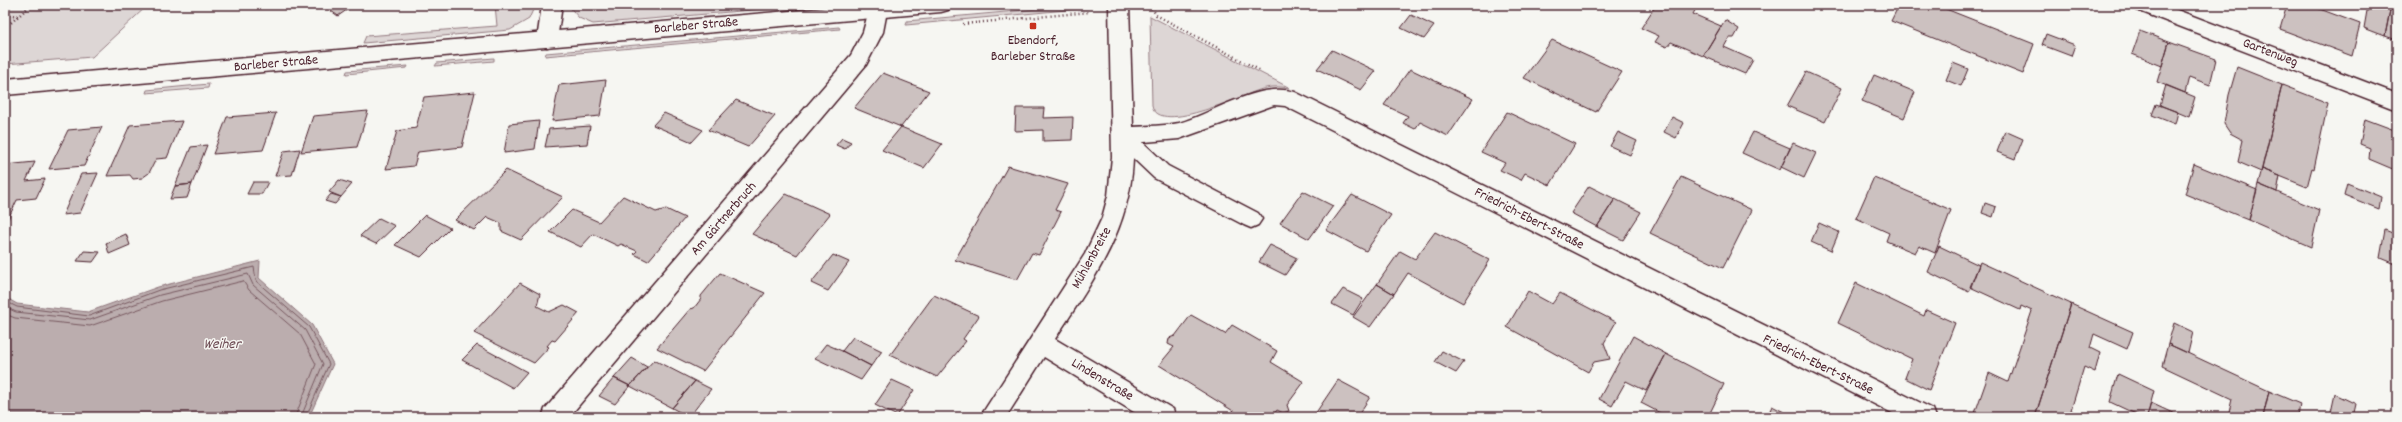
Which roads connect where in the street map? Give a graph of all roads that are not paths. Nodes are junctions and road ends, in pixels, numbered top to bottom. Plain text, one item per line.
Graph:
1 (552, 5) edge
2 (941, 5) edge
3 (1119, 5) edge
4 (2144, 5) edge
5 (877, 10) junction
6 (547, 40) junction
7 (5, 87) edge
8 (2397, 102) edge
9 (1123, 136) junction
10 (1251, 219) dead end
11 (1041, 343) junction
12 (554, 417) edge
13 (992, 417) edge
14 (1164, 417) edge
15 (1924, 417) edge

1 - 6 street
2 - 5 street, Barleber Straße
3 - 9 street, Mühlenbreite
4 - 8 street, Gartenweg
5 - 6 street, Barleber Straße
5 - 12 street, Am Gärtnerbruch
6 - 7 street, Barleber Straße
9 - 10 lane
9 - 11 street, Mühlenbreite
9 - 15 street, Friedrich-Ebert-Straße
11 - 13 street, Mühlenbreite
11 - 14 street, Lindenstraße

